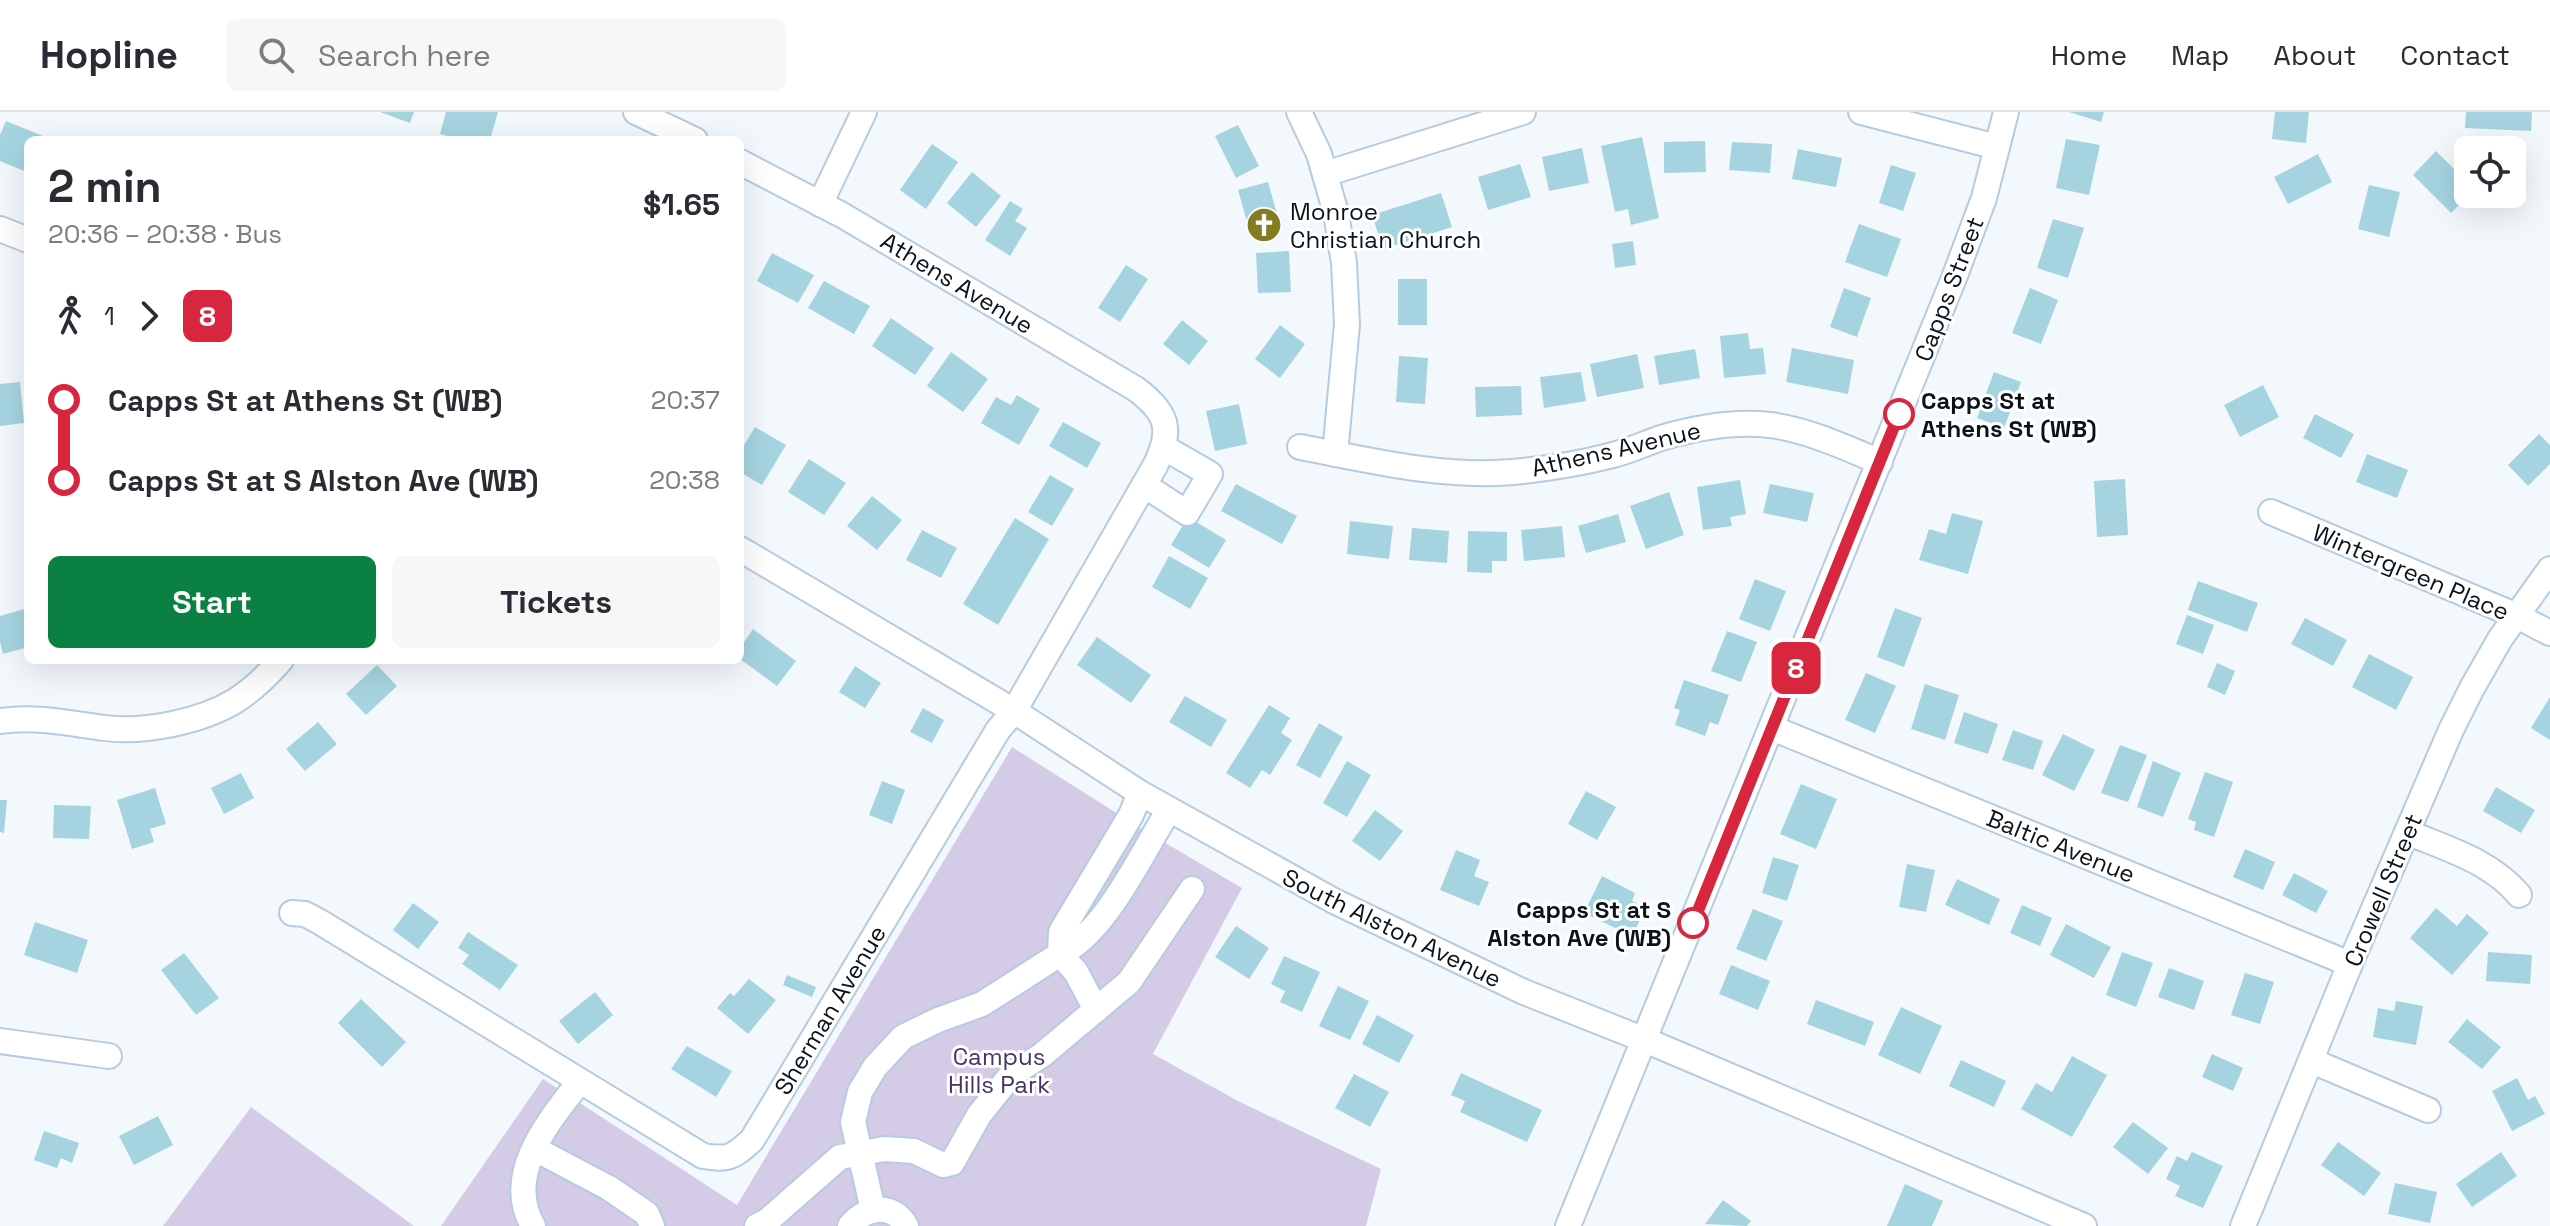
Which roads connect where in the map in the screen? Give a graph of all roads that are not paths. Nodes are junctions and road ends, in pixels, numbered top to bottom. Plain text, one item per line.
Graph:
1 (636, 112) edge
2 (864, 112) edge
3 (1299, 112) edge
4 (1523, 112) edge
5 (1861, 112) edge
6 (2006, 112) edge
7 (686, 136) edge
8 (1997, 147) junction
9 (744, 164) edge
10 (1325, 174) junction
11 (820, 204) junction
12 (0, 229) edge
13 (24, 238) edge
14 (1164, 417) joint
15 (1163, 447) junction
16 (1300, 447) dead end
17 (1335, 454) junction
18 (1880, 462) junction
19 (1144, 485) junction
20 (2271, 512) dead end
21 (744, 551) edge
22 (2550, 569) edge
23 (2517, 616) junction
24 (2550, 633) edge
25 (277, 664) edge
26 (1014, 711) junction
27 (0, 721) edge
28 (1772, 728) junction
29 (1140, 793) junction
30 (1169, 810) junction
31 (2407, 832) junction
32 (1192, 889) dead end
33 (2519, 895) dead end
34 (292, 913) dead end
35 (1060, 954) junction
36 (2350, 964) junction
37 (1096, 1010) junction
38 (1645, 1040) junction
39 (0, 1041) edge
40 (109, 1056) dead end
41 (2312, 1061) junction
42 (580, 1081) junction
43 (2428, 1110) dead end
44 (535, 1149) junction
45 (859, 1155) junction
46 (873, 1210) junction
47 (533, 1226) edge
48 (652, 1226) edge
49 (757, 1226) edge
50 (850, 1226) edge
51 (906, 1226) edge
52 (1568, 1226) edge
53 (2084, 1226) edge
54 (2243, 1226) edge

1 - 7 street
2 - 11 street
3 - 10 street
4 - 10 street
5 - 8 street
6 - 8 street, Capps Street
8 - 18 street, Capps Street
9 - 11 street, Athens Avenue
10 - 17 street
11 - 14 street, Athens Avenue
12 - 13 street
14 - 15 street, Sherman Avenue
15 - 19 street, Sherman Avenue
15 - 19 street
16 - 17 street, Athens Avenue
17 - 18 street, Athens Avenue
18 - 28 street, Capps Street
19 - 26 street, Sherman Avenue
20 - 23 street, Wintergreen Place
21 - 26 street, South Alston Avenue
22 - 23 street, Crowell Street
23 - 24 street, Wintergreen Place
23 - 31 street, Crowell Street
25 - 27 street
26 - 29 street, South Alston Avenue
26 - 42 street, Sherman Avenue
28 - 36 street, Baltic Avenue
28 - 38 street, Capps Street
29 - 30 street, South Alston Avenue
29 - 35 street
30 - 35 street
30 - 38 street, South Alston Avenue
31 - 33 street
31 - 36 street, Crowell Street
32 - 37 street
34 - 42 street, Sherman Avenue
35 - 37 street
35 - 45 street
36 - 41 street, Crowell Street
37 - 45 street
38 - 52 street, Capps Street
38 - 53 street, South Alston Avenue
39 - 40 street
41 - 43 street
41 - 54 street, Crowell Street
42 - 44 street
44 - 47 street
44 - 48 street
45 - 46 street
45 - 49 street
46 - 50 street
46 - 51 street

